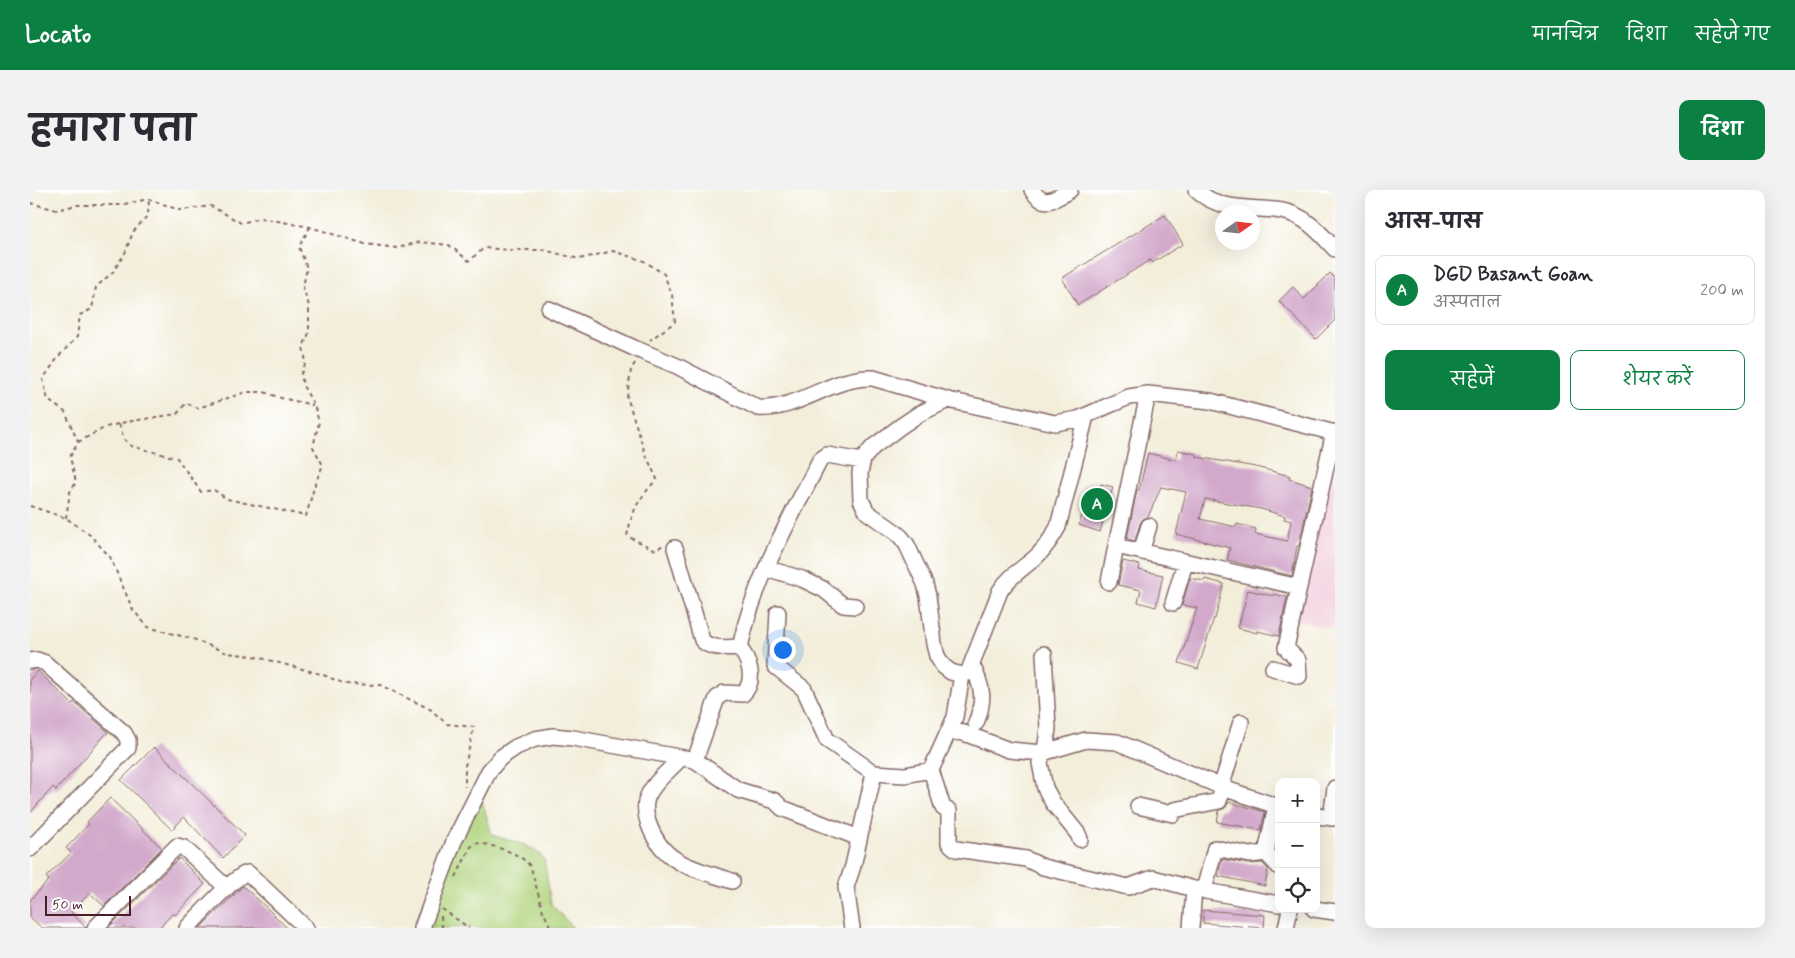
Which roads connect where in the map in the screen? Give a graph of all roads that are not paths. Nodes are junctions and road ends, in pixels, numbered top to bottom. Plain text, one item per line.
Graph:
1 (1032, 190) edge
2 (1070, 190) edge
3 (1196, 190) edge
4 (1335, 249) edge
5 (549, 309) dead end
6 (1148, 394) junction
7 (948, 400) junction
8 (1086, 416) junction
9 (1335, 432) edge
10 (862, 461) junction
11 (1149, 526) dead end
12 (1116, 546) junction
13 (675, 548) road end
14 (1141, 552) junction
15 (1186, 563) junction
16 (766, 568) junction
17 (1109, 582) dead end
18 (1299, 587) junction
19 (1173, 603) dead end
20 (856, 606) dead end
21 (778, 613) dead end
22 (738, 647) junction
23 (1044, 654) dead end
24 (30, 661) edge
25 (1272, 668) dead end
26 (967, 670) junction
27 (1241, 722) dead end
28 (976, 724) dead end
29 (949, 730) junction
30 (1042, 753) junction
31 (688, 759) junction
32 (931, 770) junction
33 (874, 773) junction
34 (1223, 787) junction
35 (1335, 788) edge
36 (1275, 805) edge
37 (1138, 806) dead end
38 (1275, 818) edge
39 (1328, 818) edge
40 (860, 838) junction
41 (1080, 839) dead end
42 (32, 843) edge
43 (1266, 853) junction
44 (1275, 863) edge
45 (732, 881) dead end
46 (227, 888) junction
47 (1199, 890) junction
48 (1275, 903) edge
49 (1320, 910) edge
50 (1335, 912) edge
51 (1289, 913) edge
52 (95, 928) edge
53 (187, 928) edge
54 (306, 928) edge
55 (422, 928) edge
56 (852, 928) edge
57 (1191, 928) edge
58 (1286, 928) edge

1 - 2 street
3 - 4 street
5 - 7 street
6 - 8 street
6 - 9 street
6 - 12 street
7 - 8 street
7 - 10 street
8 - 26 street
9 - 18 street
10 - 16 street
10 - 26 street
11 - 14 street
12 - 14 street
12 - 17 street
13 - 22 street
14 - 15 street
15 - 18 street
15 - 19 street
16 - 20 street
16 - 22 street
18 - 25 street
21 - 33 street
22 - 31 street
23 - 30 street
24 - 42 street
26 - 28 street
26 - 29 street
27 - 34 street
29 - 30 street
29 - 32 street
30 - 34 street
30 - 41 street
31 - 40 street
31 - 45 street
31 - 55 street
32 - 33 street
32 - 47 street
33 - 40 street
34 - 36 street
34 - 37 street
35 - 39 street
38 - 43 street
40 - 56 street
43 - 44 street
43 - 47 street
46 - 52 street
46 - 53 street
46 - 54 street
47 - 48 street
47 - 57 street
49 - 50 street
51 - 58 street

